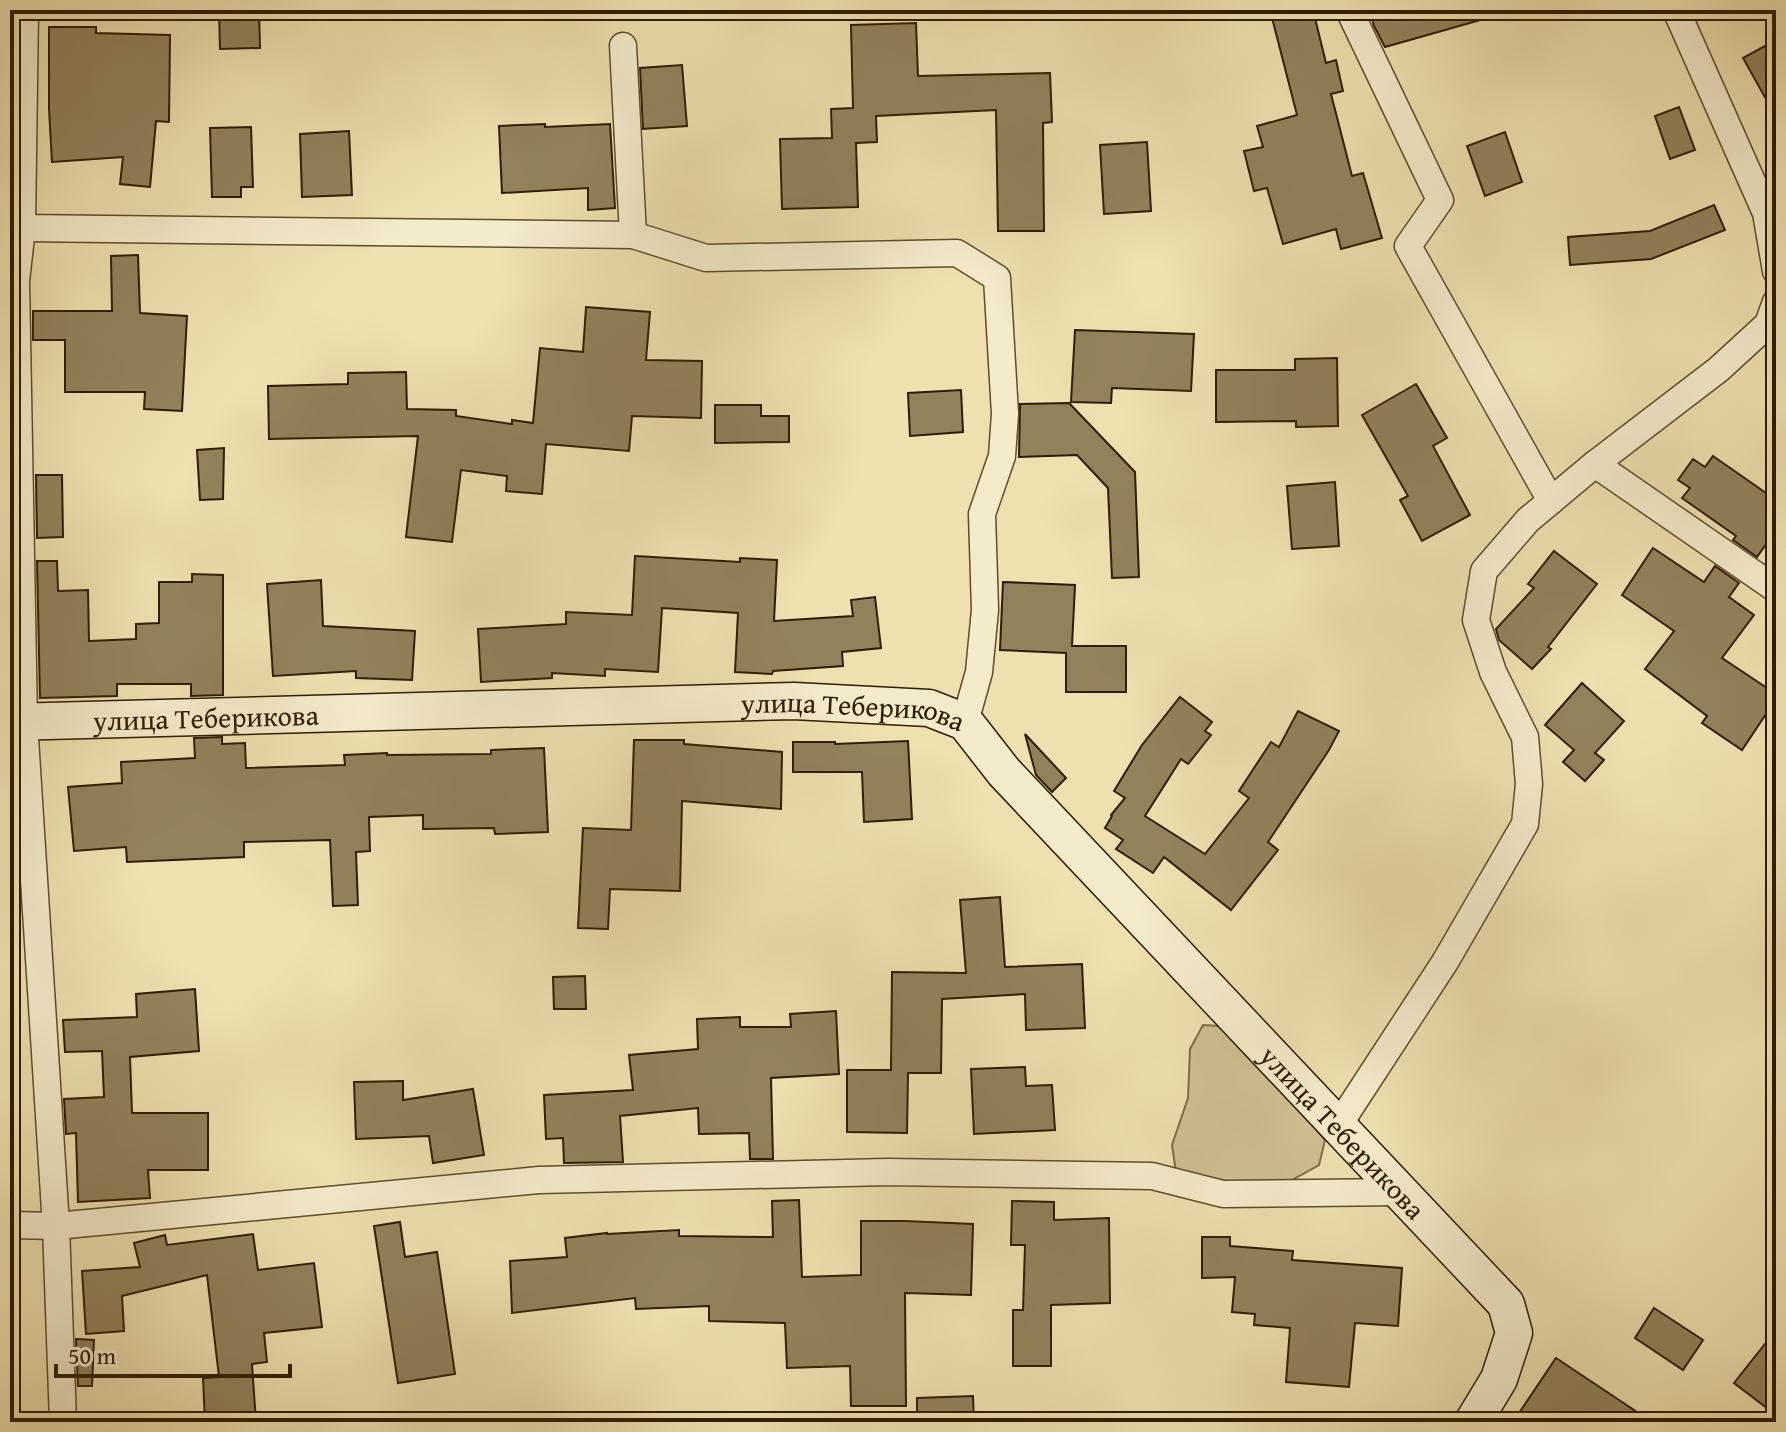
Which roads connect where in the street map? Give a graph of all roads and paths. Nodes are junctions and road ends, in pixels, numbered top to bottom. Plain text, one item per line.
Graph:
1 (25, 10) edge
2 (1349, 10) edge
3 (1676, 10) edge
4 (623, 46) dead end
5 (1771, 214) edge
6 (22, 228) junction
7 (633, 235) junction
8 (1776, 271) edge
9 (13, 280) edge
10 (1776, 302) edge
11 (1595, 464) junction
12 (1551, 501) junction
13 (1776, 589) edge
14 (17, 722) edge
15 (965, 722) junction
16 (1338, 1126) junction
17 (1400, 1192) junction
18 (10, 1225) edge
19 (56, 1226) junction
20 (63, 1422) edge
21 (1473, 1422) edge

1 - 6 street
2 - 12 street
3 - 5 street
4 - 7 street
5 - 8 street
6 - 7 street
6 - 9 street
7 - 15 street
9 - 14 street
10 - 11 street
11 - 12 street
11 - 13 street
12 - 16 street
14 - 15 street, улица Теберикова
14 - 19 street
15 - 16 street, улица Теберикова
16 - 17 street, улица Теберикова
17 - 19 street
17 - 21 street, улица Теберикова
18 - 19 street
19 - 20 street

